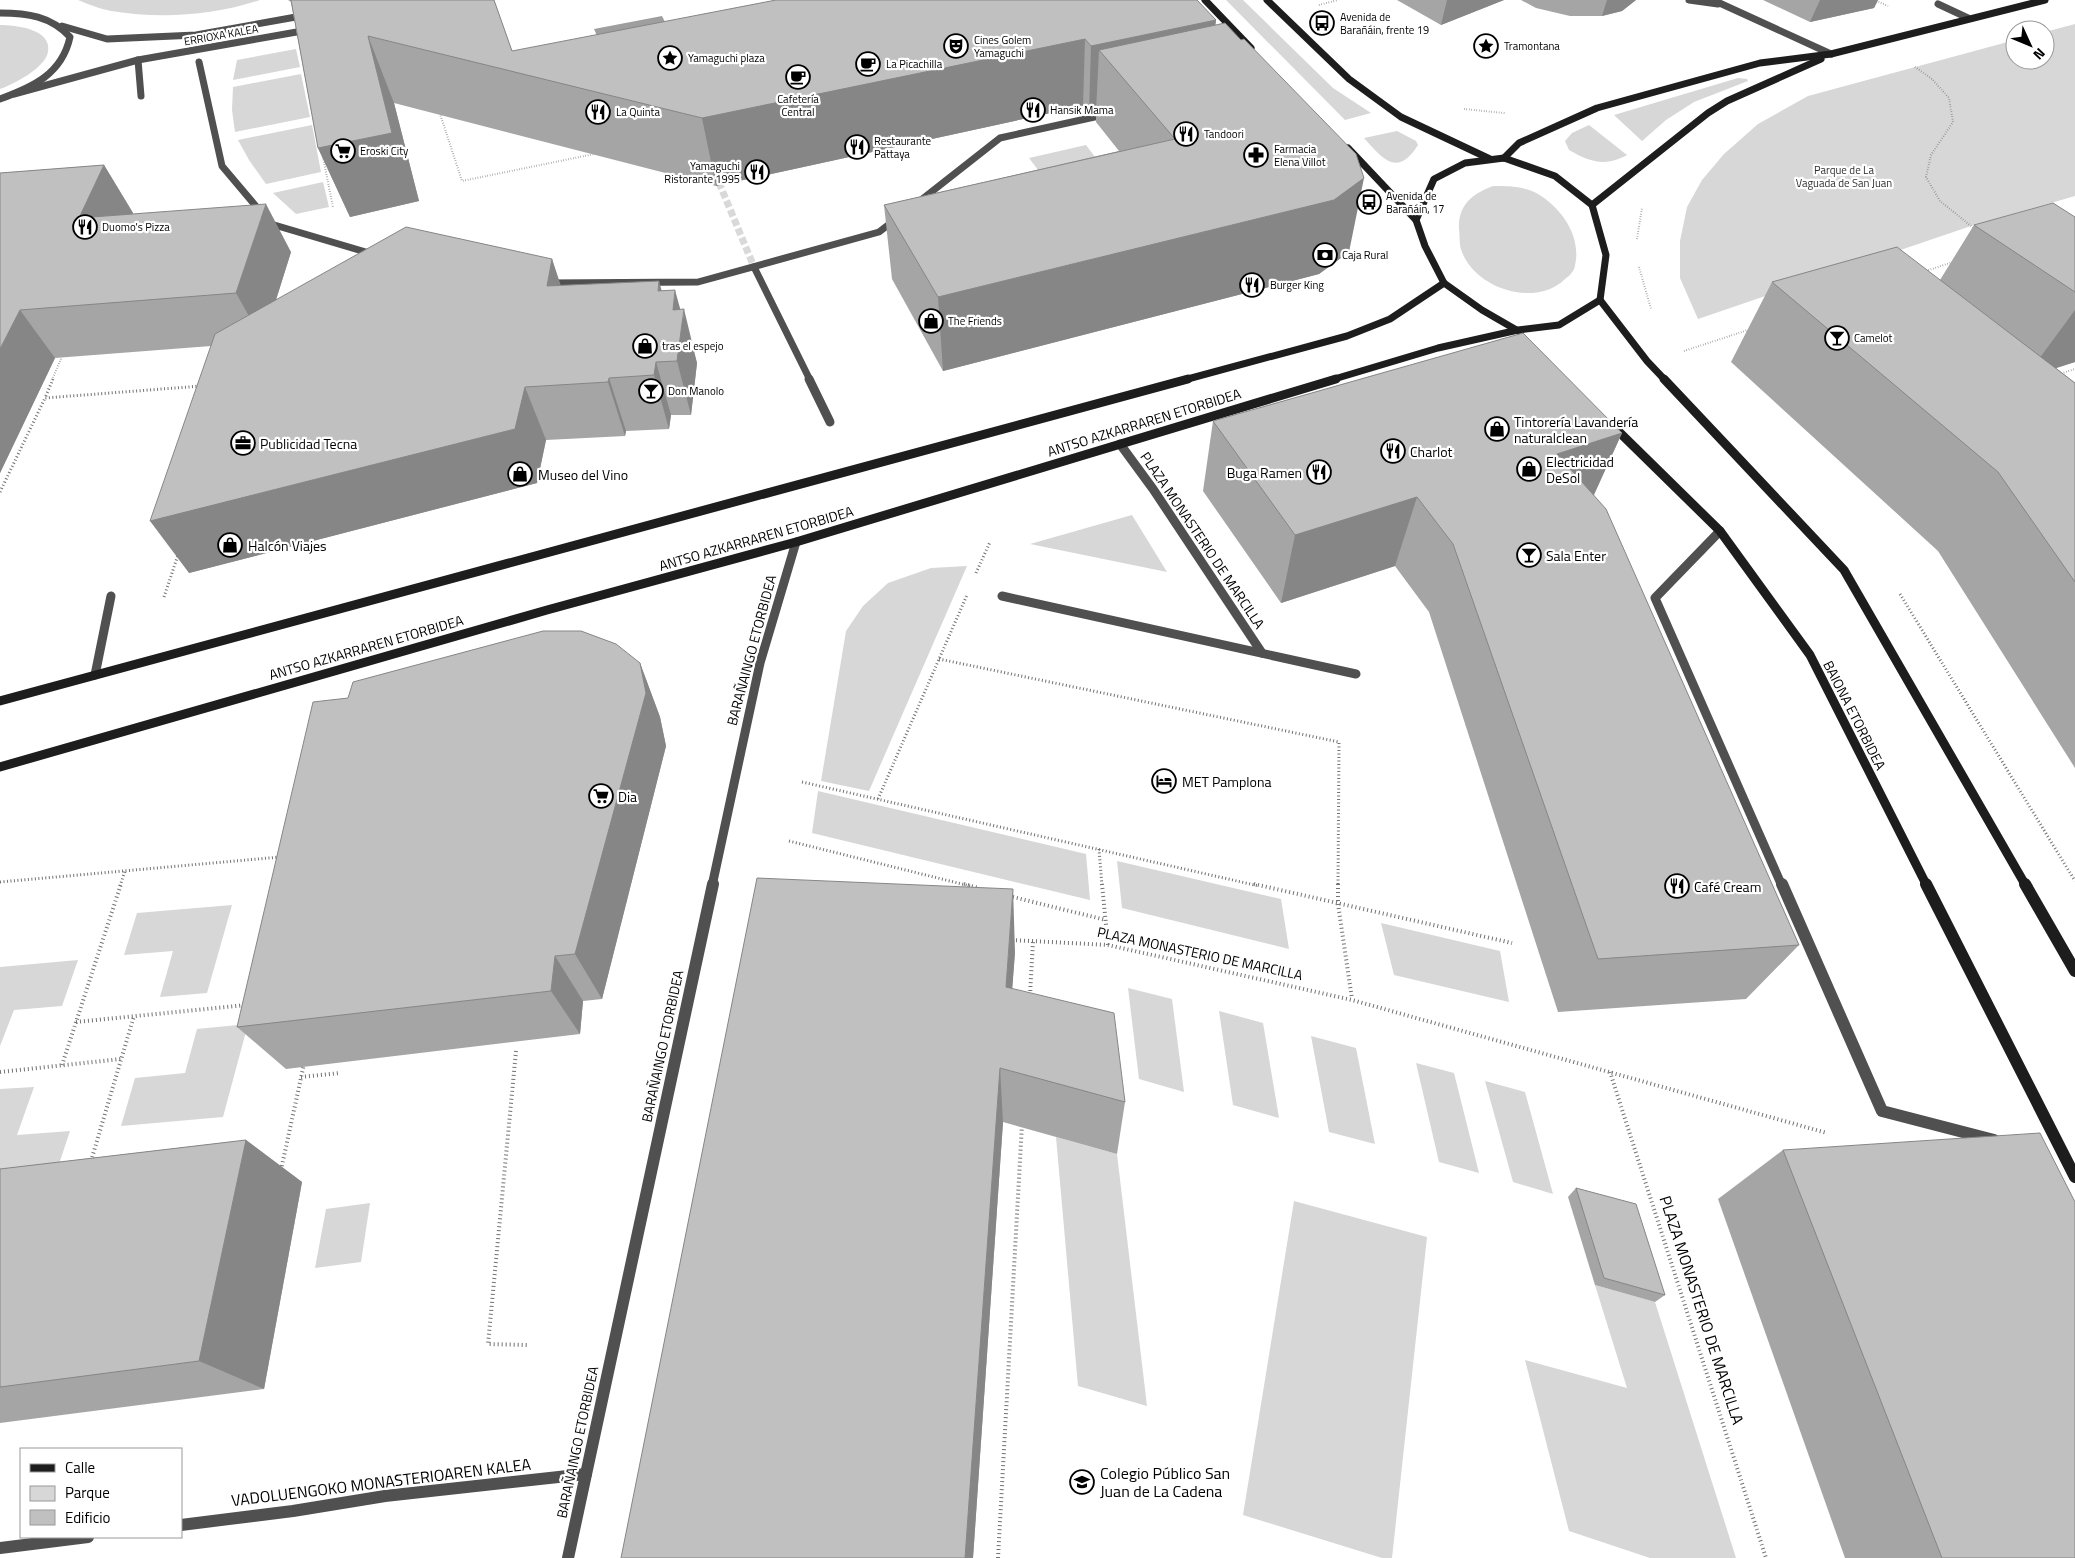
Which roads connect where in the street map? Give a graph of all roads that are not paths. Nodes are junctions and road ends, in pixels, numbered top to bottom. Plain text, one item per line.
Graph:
1 (1205, 0) edge
2 (1267, 0) edge
3 (1689, 0) edge
4 (1713, 0) edge
5 (2022, 0) edge
6 (2045, 0) edge
7 (1721, 4) junction
8 (1938, 4) dead end
9 (2030, 4) junction
10 (0, 8) edge
11 (14, 13) junction
12 (0, 14) edge
13 (310, 15) edge
14 (1968, 18) junction
15 (62, 26) junction
16 (320, 28) edge
17 (1257, 53) edge
18 (1831, 54) junction
19 (138, 60) junction
20 (199, 62) dead end
21 (14, 94) junction
22 (141, 96) dead end
23 (0, 99) edge
24 (1115, 113) edge
25 (1340, 140) edge
26 (1504, 158) junction
27 (1492, 159) junction
28 (1592, 205) junction
29 (909, 209) edge
30 (902, 215) edge
31 (1416, 220) junction
32 (383, 257) edge
33 (754, 267) junction
34 (541, 283) edge
35 (1444, 283) junction
36 (1600, 300) junction
37 (1518, 330) junction
38 (1525, 337) edge
39 (1606, 419) edge
40 (830, 422) dead end
41 (1120, 444) junction
42 (1720, 532) junction
43 (796, 542) junction
44 (111, 596) dead end
45 (1002, 596) dead end
46 (1262, 653) junction
47 (1356, 674) dead end
48 (95, 675) junction
49 (0, 701) edge
50 (0, 767) edge
51 (2075, 971) edge
52 (2004, 1142) edge
53 (2048, 1154) edge
54 (2065, 1158) junction
55 (2075, 1177) edge
56 (586, 1474) junction
57 (182, 1525) edge
58 (80, 1538) edge
59 (0, 1548) edge
60 (568, 1558) edge

1 - 17 street
2 - 27 street
3 - 7 street
4 - 7 street
5 - 9 street
6 - 9 street
7 - 18 street
8 - 14 street
9 - 14 street
10 - 11 street
11 - 12 street
11 - 15 street, ERRIOXA KALEA
13 - 15 street, ERRIOXA KALEA
14 - 18 street
15 - 21 street
16 - 19 street, ERRIOXA KALEA
18 - 26 street
18 - 28 street
19 - 21 street, ERRIOXA KALEA
19 - 22 street
20 - 32 street
21 - 23 street
24 - 29 street
25 - 31 street
26 - 27 street
26 - 28 street
27 - 31 street
28 - 36 street
30 - 33 street
31 - 35 street
33 - 34 street
33 - 40 street
35 - 37 street
35 - 48 street, ANTSO AZKARRAREN ETORBIDEA
36 - 37 street, ANTSO AZKARRAREN ETORBIDEA
36 - 51 street
37 - 38 street
37 - 41 street, ANTSO AZKARRAREN ETORBIDEA
39 - 42 street, BAIONA ETORBIDEA
41 - 43 street, ANTSO AZKARRAREN ETORBIDEA
41 - 46 street, PLAZA MONASTERIO DE MARCILLA
42 - 52 street
42 - 54 street, BAIONA ETORBIDEA
43 - 50 street, ANTSO AZKARRAREN ETORBIDEA
43 - 56 street, BARAÑAINGO ETORBIDEA
44 - 48 street
45 - 46 street, PLAZA MONASTERIO DE MARCILLA
46 - 47 street, PLAZA MONASTERIO DE MARCILLA
48 - 49 street, ANTSO AZKARRAREN ETORBIDEA
53 - 54 street
54 - 55 street, BAIONA ETORBIDEA
56 - 57 street, VADOLUENGOKO MONASTERIOAREN KALEA
56 - 60 street, BARAÑAINGO ETORBIDEA
58 - 59 street

